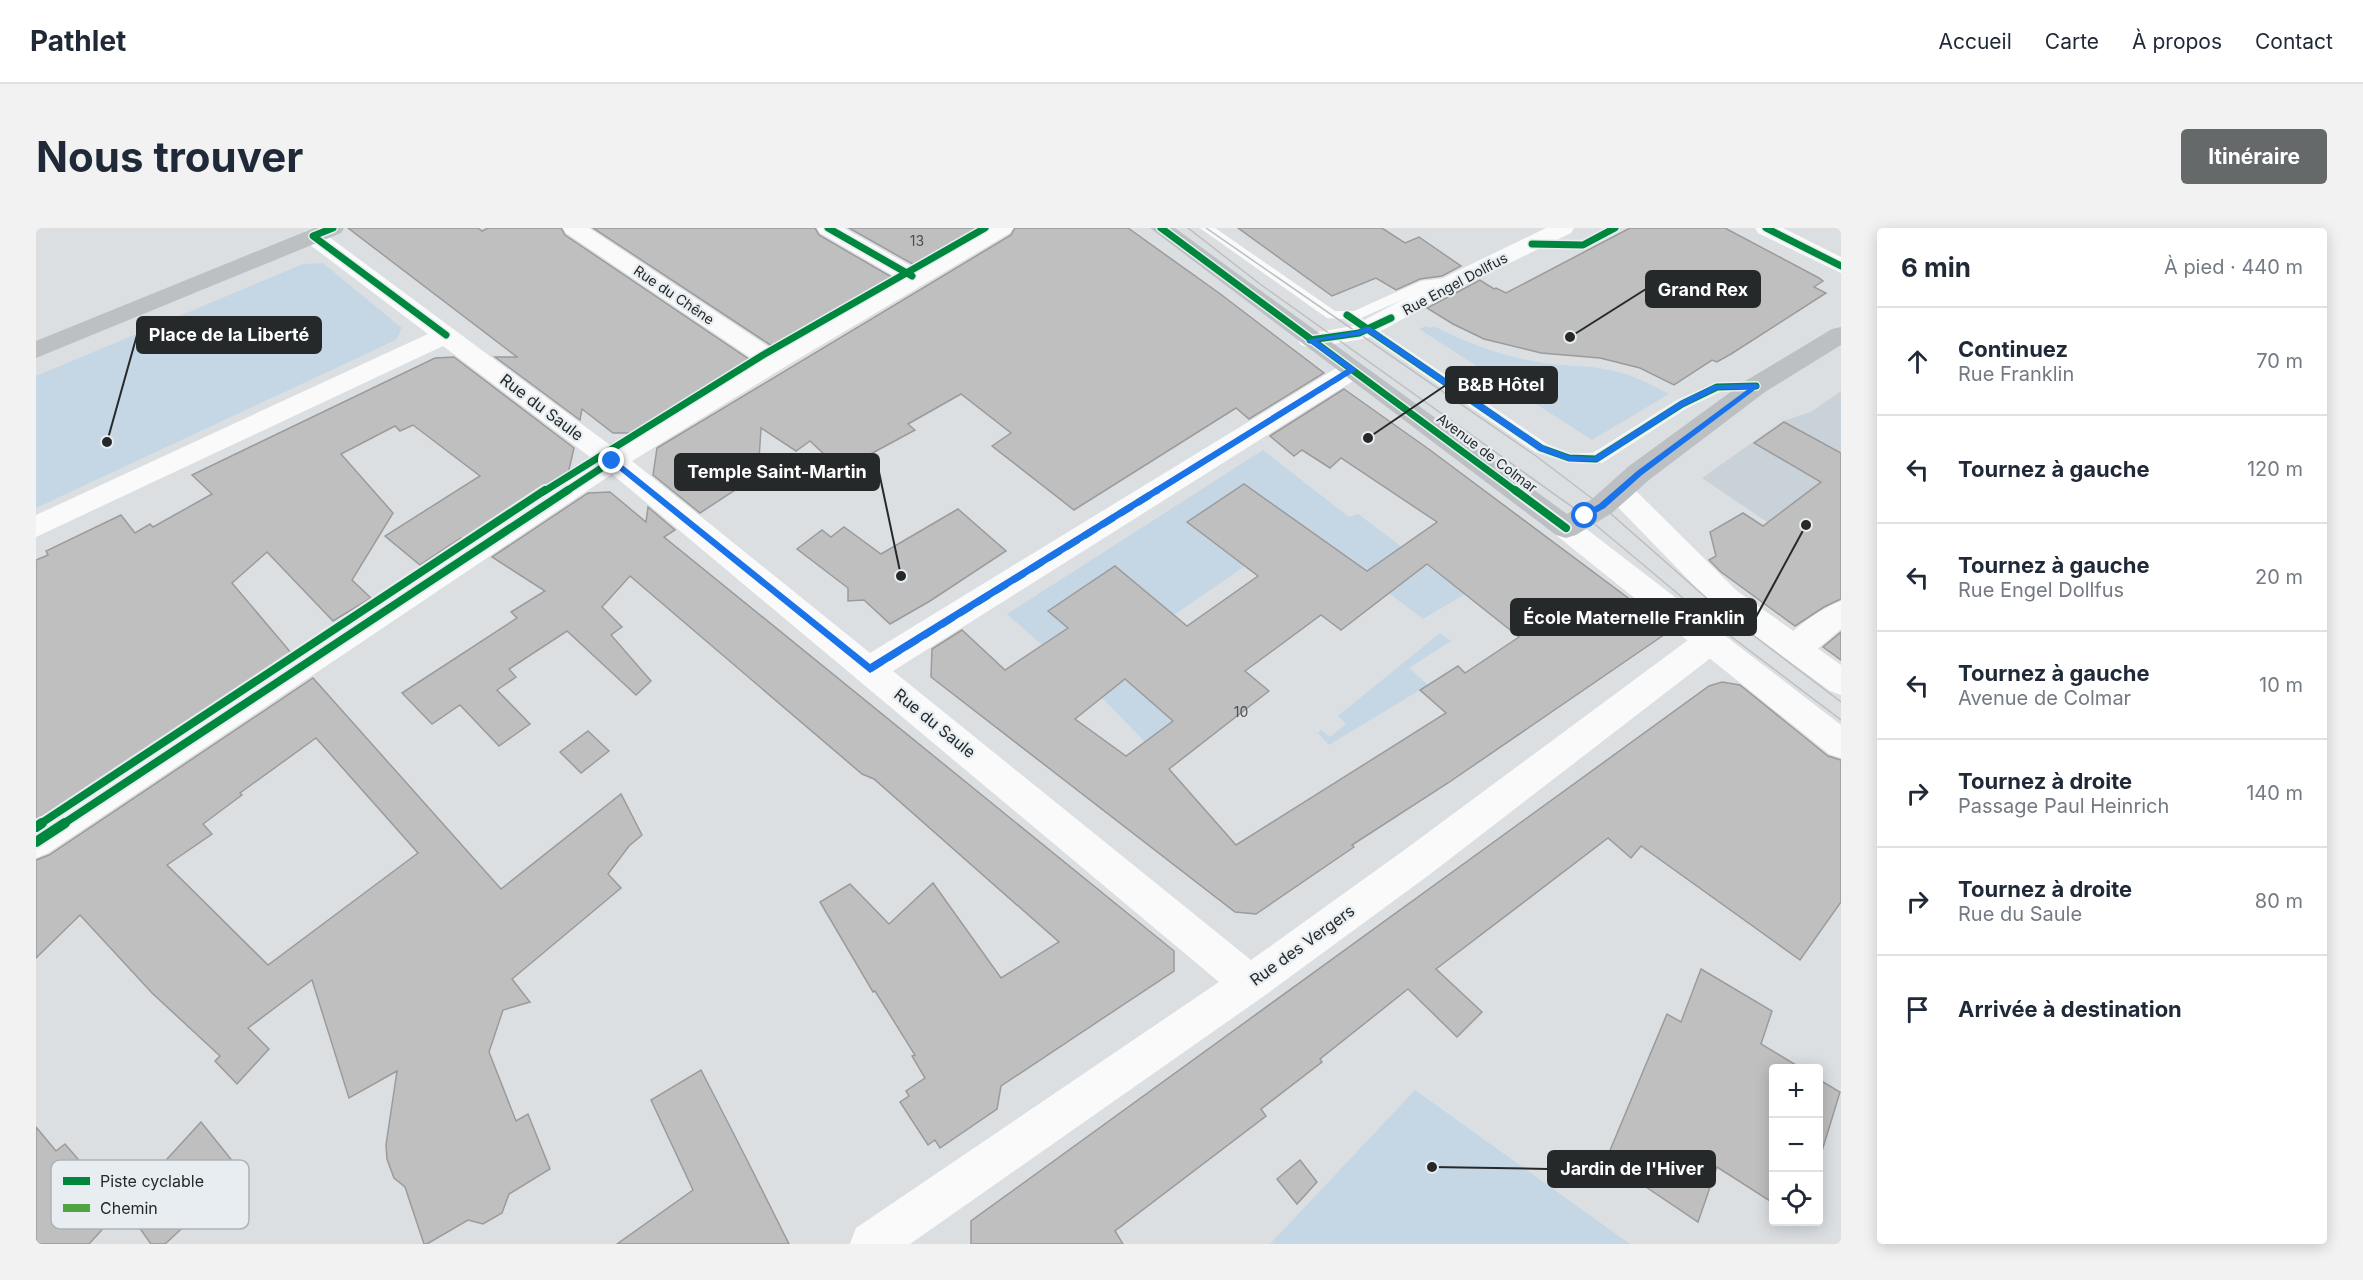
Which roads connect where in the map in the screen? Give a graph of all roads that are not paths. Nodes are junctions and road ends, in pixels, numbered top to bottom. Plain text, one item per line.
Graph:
1 (574, 228) edge
2 (828, 228) edge
3 (1002, 228) edge
4 (1161, 228) edge
5 (1206, 228) edge
6 (1766, 228) edge
7 (1559, 229) edge
8 (323, 232) edge
9 (1841, 266) edge
10 (915, 278) junction
11 (1459, 279) junction
12 (1347, 315) junction
13 (1368, 329) junction
14 (1841, 334) edge
15 (446, 335) junction
16 (1310, 340) junction
17 (36, 350) edge
18 (774, 362) junction
19 (1352, 370) junction
20 (1756, 386) junction
21 (612, 461) junction
22 (1619, 491) junction
23 (36, 527) edge
24 (1566, 528) junction
25 (1841, 613) edge
26 (1710, 641) junction
27 (1794, 648) junction
28 (870, 669) junction
29 (1841, 682) edge
30 (1841, 744) edge
31 (36, 842) edge
32 (1250, 983) junction
33 (883, 1241) edge

1 - 18 street, Rue du Chêne
2 - 10 street
3 - 10 street
4 - 16 main road, Avenue de Colmar
5 - 12 lane
6 - 9 street
7 - 11 street, Rue Engel Dollfus
8 - 15 street, Rue du Saule
8 - 17 main road
10 - 18 street
11 - 12 lane
11 - 13 street, Rue Engel Dollfus
12 - 13 lane
13 - 16 street, Rue Engel Dollfus
13 - 20 lane
14 - 20 main road
15 - 21 street, Rue du Saule
15 - 23 street
16 - 19 main road, Avenue de Colmar
18 - 21 street
19 - 24 main road, Avenue de Colmar
19 - 28 street
20 - 22 main road
21 - 28 street, Rue du Saule
21 - 31 street
22 - 24 main road
22 - 27 street
24 - 26 street, Avenue de Colmar
25 - 27 street
26 - 30 street, Avenue de Colmar
26 - 32 street, Rue des Vergers
27 - 29 street
28 - 32 street, Rue du Saule
32 - 33 street, Rue des Vergers

